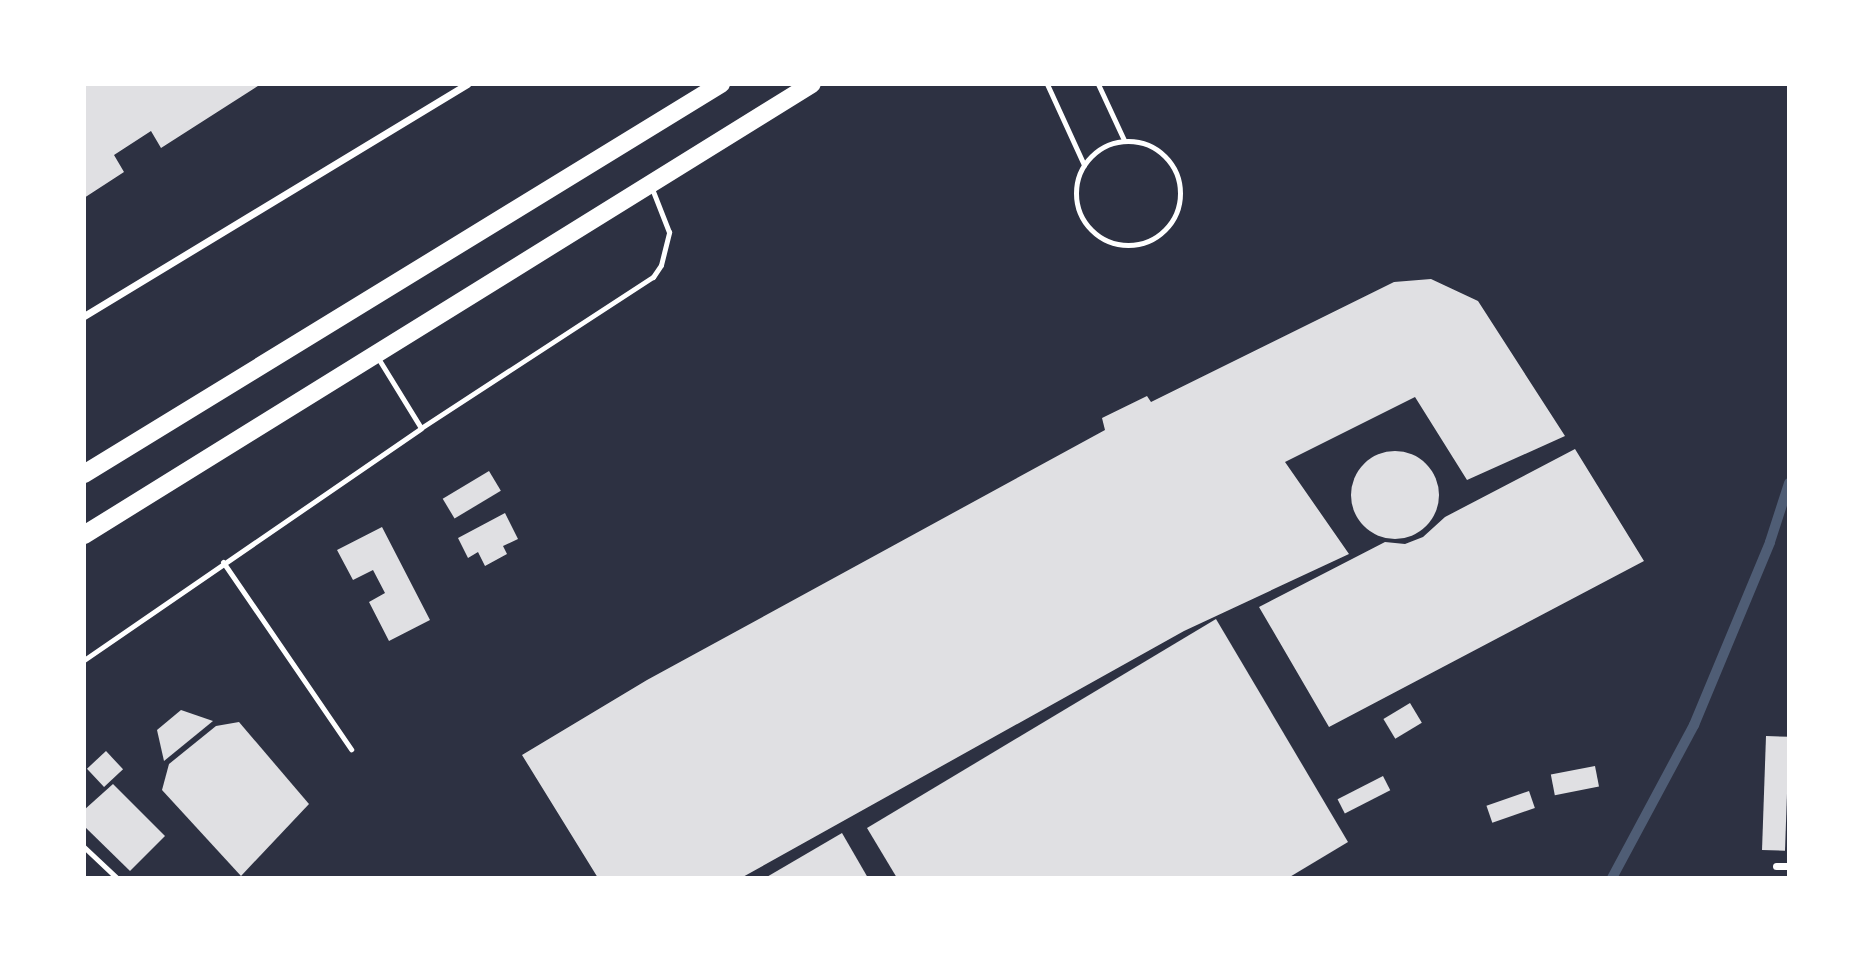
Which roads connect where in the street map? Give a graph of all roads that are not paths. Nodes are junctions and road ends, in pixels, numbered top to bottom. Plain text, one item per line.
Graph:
1 (467, 84) edge
2 (721, 84) edge
3 (812, 84) edge
4 (1047, 84) edge
5 (1098, 84) edge
6 (1124, 140) junction
7 (1084, 165) junction
8 (650, 184) junction
9 (84, 316) edge
10 (375, 352) junction
11 (421, 428) junction
12 (84, 474) edge
13 (84, 535) edge
14 (223, 562) junction
15 (84, 660) edge
16 (351, 749) dead end
17 (84, 847) edge
18 (1776, 866) dead end
19 (1789, 866) edge
20 (117, 878) edge

1 - 9 street
2 - 12 main road
3 - 8 main road
4 - 7 lane
5 - 6 lane
6 - 7 lane
6 - 7 lane
8 - 10 main road
8 - 11 lane
10 - 11 lane
10 - 13 main road
11 - 14 lane
14 - 15 lane
14 - 16 lane
17 - 20 lane
18 - 19 street

